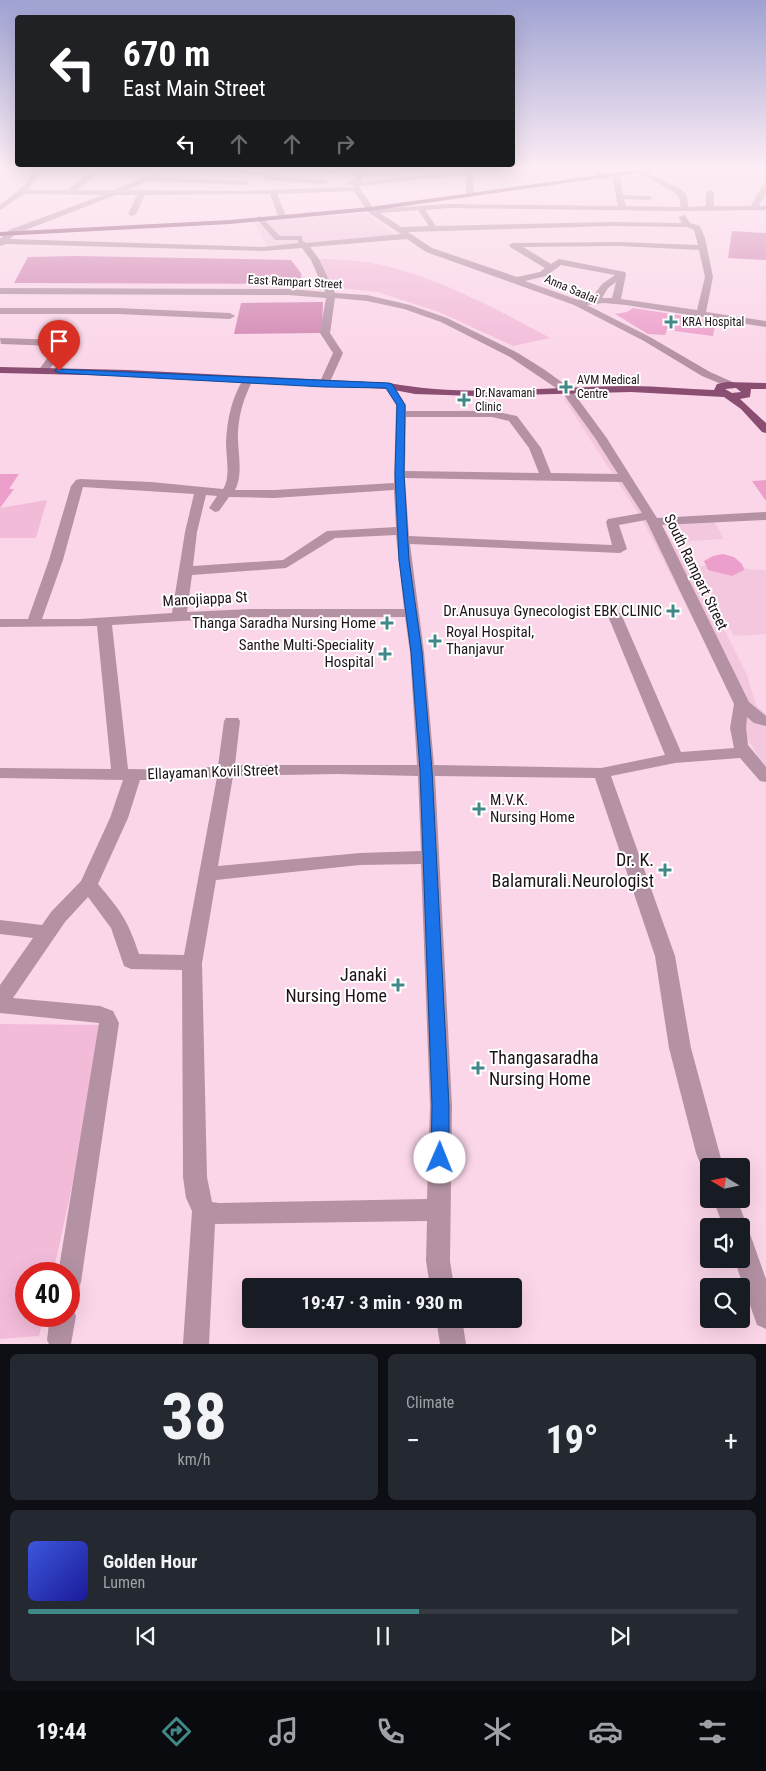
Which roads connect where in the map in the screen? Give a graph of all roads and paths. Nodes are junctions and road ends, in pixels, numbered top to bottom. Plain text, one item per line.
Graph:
1 (21, 232) edge
2 (92, 232) edge
3 (272, 232) edge
4 (402, 232) edge
5 (698, 232) edge
6 (408, 236) junction
7 (312, 237) dead end
8 (297, 238) junction
9 (3, 239) edge
10 (306, 246) junction
11 (703, 248) junction
12 (551, 268) junction
13 (622, 274) junction
14 (516, 280) junction
15 (0, 290) edge
16 (331, 295) junction
17 (598, 301) junction
18 (616, 302) junction
19 (577, 303) junction
20 (0, 311) edge
21 (701, 315) junction
22 (230, 316) dead end
23 (766, 324) edge
24 (64, 333) dead end
25 (1, 336) edge
26 (0, 370) edge
27 (43, 371) junction
28 (248, 380) junction
29 (324, 384) junction
30 (389, 386) junction
31 (766, 386) edge
32 (566, 390) junction
33 (766, 390) edge
34 (732, 391) junction
35 (401, 414) junction
36 (766, 417) edge
37 (766, 430) edge
38 (546, 476) junction
39 (626, 478) junction
40 (400, 480) junction
41 (201, 491) junction
42 (225, 493) junction
43 (214, 508) dead end
44 (766, 516) edge
45 (652, 519) junction
46 (403, 536) junction
47 (185, 571) junction
48 (411, 613) junction
49 (615, 616) dead end
50 (179, 617) junction
51 (104, 621) junction
52 (34, 622) junction
53 (0, 623) edge
54 (742, 704) junction
55 (232, 721) dead end
56 (766, 721) edge
57 (744, 752) junction
58 (675, 758) junction
59 (426, 770) junction
60 (0, 772) edge
61 (226, 772) junction
62 (601, 773) junction
63 (126, 775) junction
64 (766, 777) edge
65 (429, 857) junction
66 (208, 874) junction
67 (88, 885) junction
68 (0, 927) edge
69 (46, 934) junction
70 (192, 962) junction
71 (0, 1001) edge
72 (0, 1005) edge
73 (709, 1158) edge
74 (439, 1210) junction
75 (204, 1211) junction
76 (72, 1262) edge
77 (750, 1268) edge
78 (441, 1278) edge
79 (766, 1316) edge
80 (450, 1328) edge
81 (196, 1344) edge
82 (453, 1344) edge

1 - 9 street
2 - 9 main road
3 - 8 street
4 - 6 street, Anna Saalai
5 - 11 street
6 - 10 street
6 - 14 street, Anna Saalai
7 - 8 street
8 - 10 street
9 - 10 street
10 - 16 street
11 - 12 street
11 - 21 street
12 - 13 street
12 - 14 street
13 - 17 street
13 - 18 street
14 - 19 street, Anna Saalai
15 - 16 street, East Rampart Street
16 - 29 street
16 - 32 street, East Rampart Street
17 - 18 street
17 - 19 street
18 - 21 street
19 - 34 street, Anna Saalai
20 - 22 street
21 - 23 street
24 - 25 street
25 - 27 street
26 - 27 main road
27 - 28 main road
28 - 29 main road
28 - 42 street
29 - 30 main road
30 - 32 main road
30 - 35 street
31 - 34 main road
32 - 34 main road
32 - 39 street, South Rampart Street
33 - 34 main road
34 - 36 main road
34 - 37 main road
35 - 38 street
35 - 40 street
38 - 39 street
38 - 40 street
39 - 45 street, South Rampart Street
40 - 42 street
40 - 46 street
41 - 42 street
41 - 47 street
41 - 52 street
42 - 43 street
44 - 45 street
45 - 46 street
45 - 54 street, South Rampart Street
46 - 47 street
46 - 48 street
47 - 50 street
48 - 50 street, Manojiappa St
48 - 59 street
49 - 58 street
50 - 51 street, Manojiappa St
51 - 52 street, Manojiappa St
51 - 63 street
52 - 53 street, Manojiappa St
54 - 56 street
54 - 57 street
55 - 61 street
57 - 58 street, Ellayaman Kovil Street
57 - 64 street
58 - 62 street, Ellayaman Kovil Street
59 - 61 street, Ellayaman Kovil Street
59 - 62 street, Ellayaman Kovil Street
59 - 65 street
60 - 63 street, Ellayaman Kovil Street
61 - 63 street, Ellayaman Kovil Street
61 - 66 street
62 - 73 street
63 - 67 street
65 - 66 street
65 - 74 street
66 - 70 street
67 - 69 street
67 - 70 street
68 - 69 street
69 - 71 street
70 - 75 street
72 - 76 street
74 - 75 street
74 - 78 street
75 - 81 street
77 - 79 street
80 - 82 street

